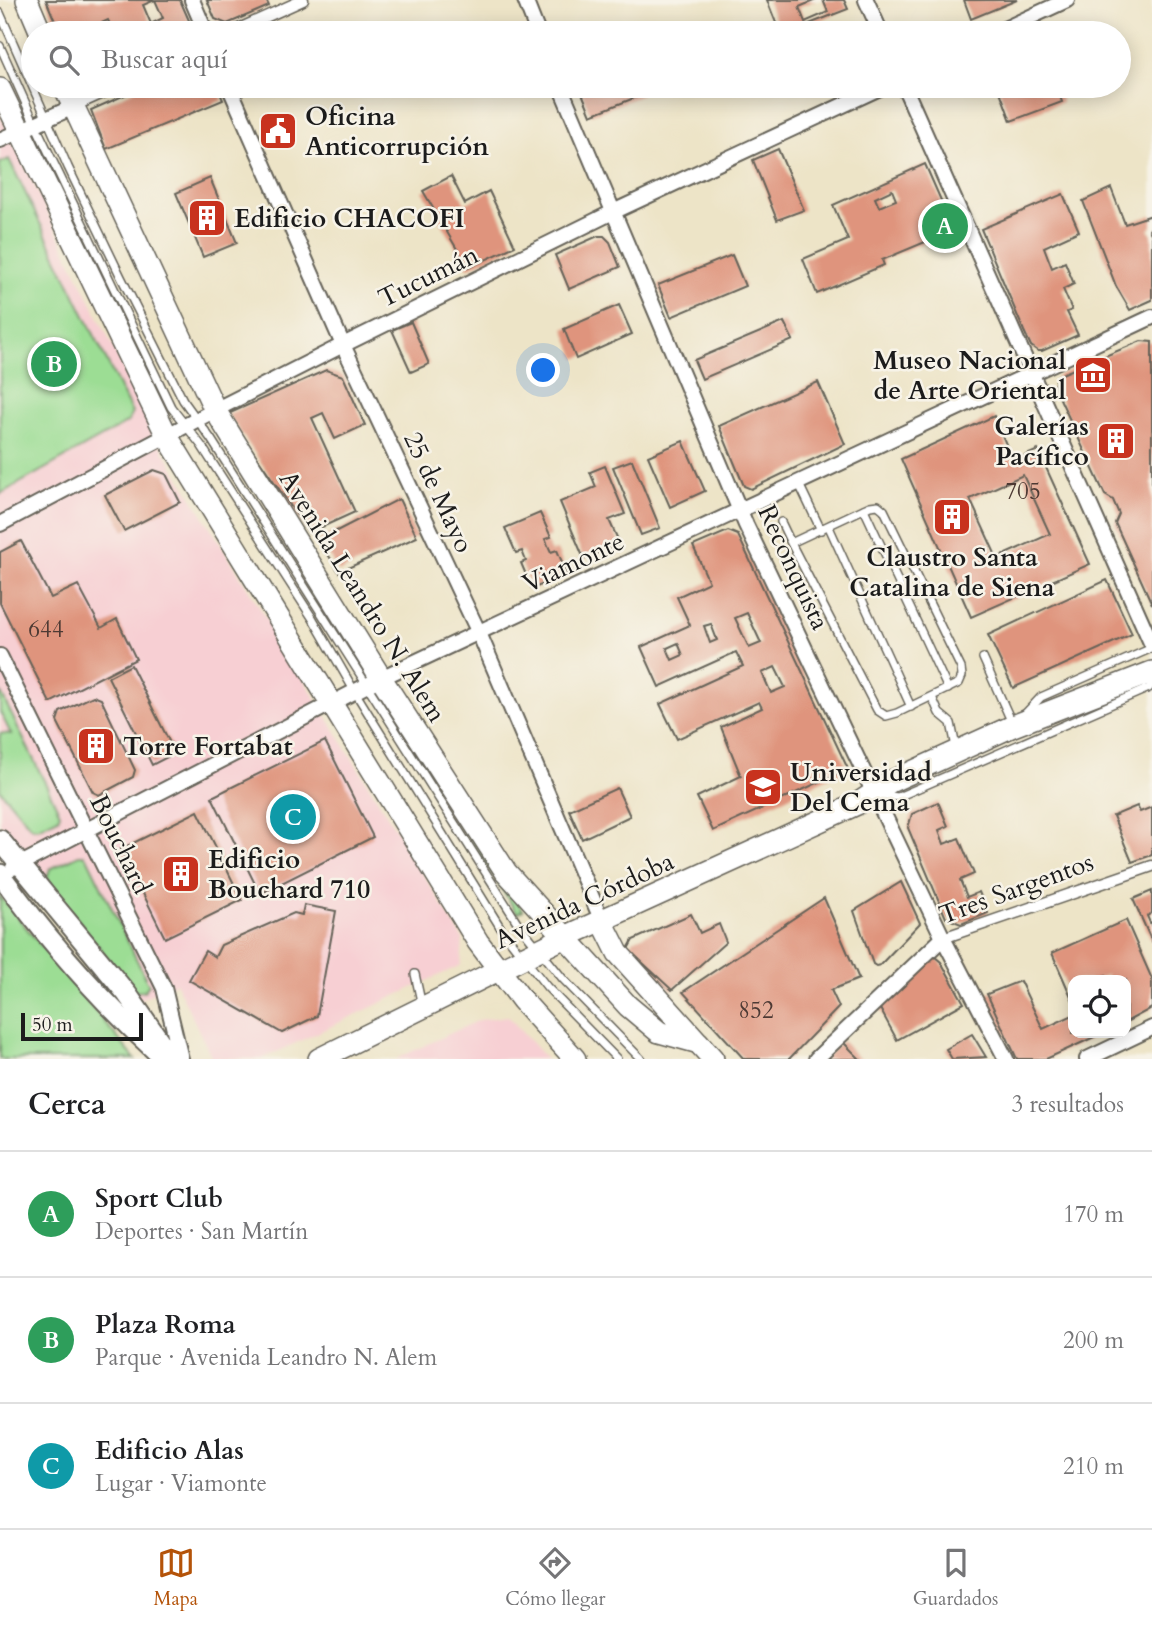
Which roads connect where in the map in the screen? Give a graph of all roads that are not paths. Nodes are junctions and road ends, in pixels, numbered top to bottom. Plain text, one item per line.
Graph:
1 (27, 0) edge
2 (192, 0) edge
3 (303, 0) edge
4 (524, 0) edge
5 (866, 0) edge
6 (1067, 0) edge
7 (0, 13) edge
8 (36, 21) edge
9 (201, 21) edge
10 (257, 21) edge
11 (533, 21) edge
12 (876, 21) edge
13 (1022, 21) edge
14 (0, 46) edge
15 (21, 82) edge
16 (0, 89) edge
17 (21, 95) edge
18 (22, 98) edge
19 (26, 98) edge
20 (69, 98) edge
21 (92, 98) edge
22 (234, 98) edge
23 (565, 98) edge
24 (858, 98) edge
25 (909, 98) edge
26 (73, 107) junction
27 (34, 125) junction
28 (0, 140) edge
29 (613, 212) junction
30 (1152, 317) edge
31 (343, 345) junction
32 (1031, 373) junction
33 (191, 423) junction
34 (799, 484) junction
35 (864, 509) junction
36 (740, 512) junction
37 (782, 522) dead end
38 (0, 524) edge
39 (829, 527) junction
40 (821, 530) junction
41 (791, 543) junction
42 (479, 633) junction
43 (1152, 647) edge
44 (0, 656) edge
45 (982, 658) dead end
46 (1152, 672) edge
47 (1152, 684) edge
48 (368, 685) junction
49 (947, 689) junction
50 (932, 697) junction
51 (332, 704) junction
52 (911, 707) junction
53 (1013, 726) junction
54 (957, 751) junction
55 (873, 794) junction
56 (87, 829) junction
57 (0, 841) edge
58 (20, 864) junction
59 (1152, 866) edge
60 (0, 875) edge
61 (602, 921) junction
62 (565, 937) junction
63 (943, 938) junction
64 (531, 955) junction
65 (499, 971) junction
66 (415, 974) dead end
67 (423, 1010) junction
68 (1152, 1028) edge
69 (706, 1054) edge
70 (164, 1059) edge
71 (172, 1059) edge
72 (181, 1059) edge
73 (320, 1059) edge
74 (575, 1059) edge
75 (617, 1059) edge
76 (641, 1059) edge
77 (816, 1059) edge
78 (1006, 1059) edge
79 (1087, 1059) edge

1 - 8 main road
2 - 9 street
3 - 10 street
4 - 11 street
5 - 12 street
6 - 13 street
7 - 15 lane
14 - 17 lane
16 - 27 main road, Avenida Leandro N. Alem
18 - 27 lane
19 - 27 lane
20 - 26 main road, Avenida Leandro N. Alem
21 - 26 street
22 - 31 street, 25 de Mayo
23 - 29 street, Reconquista
24 - 29 street, Tucumán
25 - 32 street
26 - 27 street
26 - 33 main road, Avenida Leandro N. Alem
27 - 28 street
27 - 33 main road, Avenida Leandro N. Alem
27 - 33 lane
29 - 31 street, Tucumán
29 - 36 street, Reconquista
30 - 32 street, Viamonte
31 - 33 street, Tucumán
31 - 42 street, 25 de Mayo
32 - 34 street, Viamonte
32 - 43 street
33 - 38 street, Tucumán
33 - 48 main road, Avenida Leandro N. Alem
33 - 48 lane
33 - 51 main road, Avenida Leandro N. Alem
34 - 36 street, Viamonte
34 - 40 lane
35 - 39 lane
35 - 49 lane
35 - 49 lane
36 - 42 street, Viamonte
36 - 55 street, Reconquista
37 - 41 lane
39 - 40 lane
39 - 52 lane
40 - 41 lane
41 - 52 lane
42 - 48 street, Viamonte
42 - 61 street, 25 de Mayo
43 - 53 lane
44 - 56 street, Bouchard
45 - 53 lane
46 - 53 main road, Avenida Córdoba
47 - 55 lane, Avenida Córdoba
48 - 51 street, Viamonte
48 - 62 main road, Avenida Leandro N. Alem
48 - 64 lane
48 - 64 lane
49 - 50 lane
50 - 52 lane
50 - 54 lane
51 - 56 street, Viamonte
51 - 65 main road, Avenida Leandro N. Alem
53 - 54 main road, Avenida Córdoba
54 - 55 main road, Avenida Córdoba
55 - 61 main road, Avenida Córdoba
55 - 63 street, Reconquista
56 - 58 street, Viamonte
56 - 72 street, Bouchard
57 - 58 main road
58 - 60 street, Viamonte
58 - 71 main road
59 - 63 street, Tres Sargentos
60 - 70 main road
61 - 62 main road, Avenida Córdoba
61 - 69 main road
62 - 64 main road, Avenida Córdoba
62 - 69 main road, Avenida Leandro N. Alem
63 - 77 street, Tres Sargentos
63 - 78 street, Reconquista
64 - 65 main road, Avenida Córdoba
64 - 75 lane
64 - 76 lane
65 - 67 main road, Avenida Córdoba
65 - 74 main road, Avenida Leandro N. Alem
66 - 67 lane
67 - 73 main road, Avenida Córdoba
68 - 79 street

